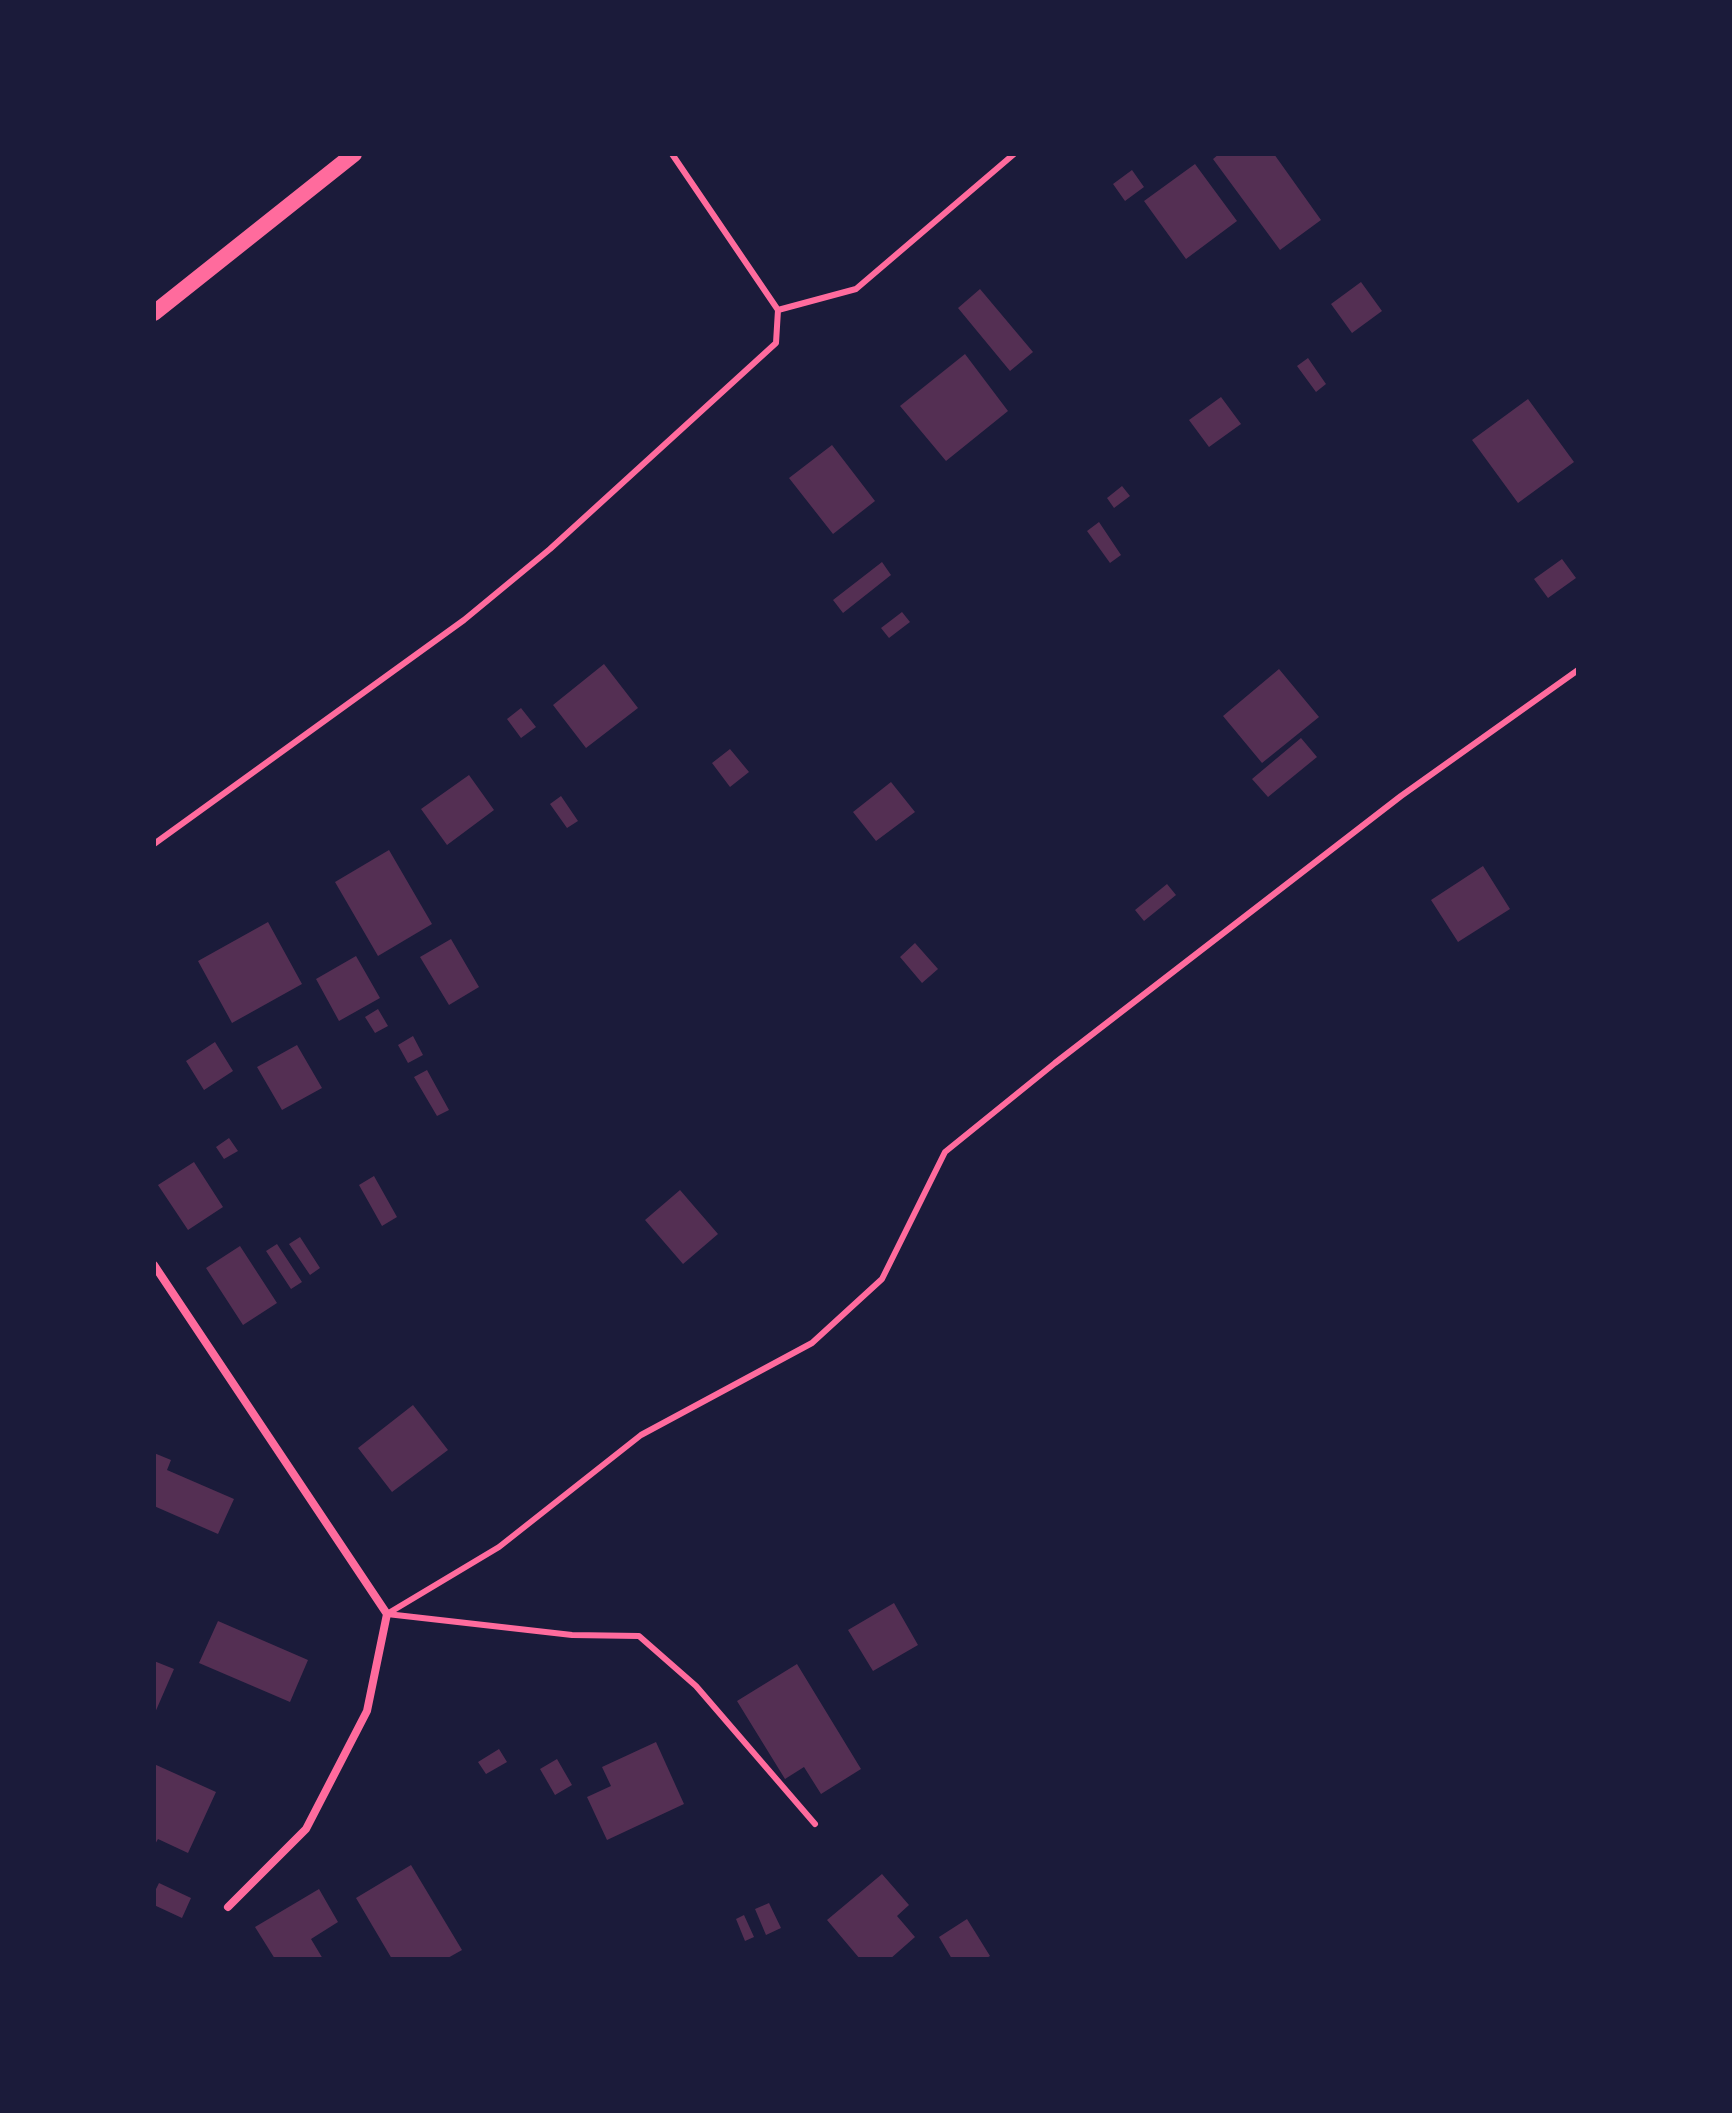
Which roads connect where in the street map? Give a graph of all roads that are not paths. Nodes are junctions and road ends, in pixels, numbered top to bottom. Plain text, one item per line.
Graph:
1 (354, 154) edge
2 (672, 154) edge
3 (1014, 154) edge
4 (778, 310) junction
5 (154, 313) edge
6 (1578, 670) edge
7 (154, 844) edge
8 (154, 1265) edge
9 (387, 1614) junction
10 (815, 1824) dead end
11 (228, 1907) dead end

1 - 5 main road
2 - 4 lane
3 - 4 lane
4 - 7 lane
6 - 9 lane
8 - 9 street
9 - 10 lane
9 - 11 street

